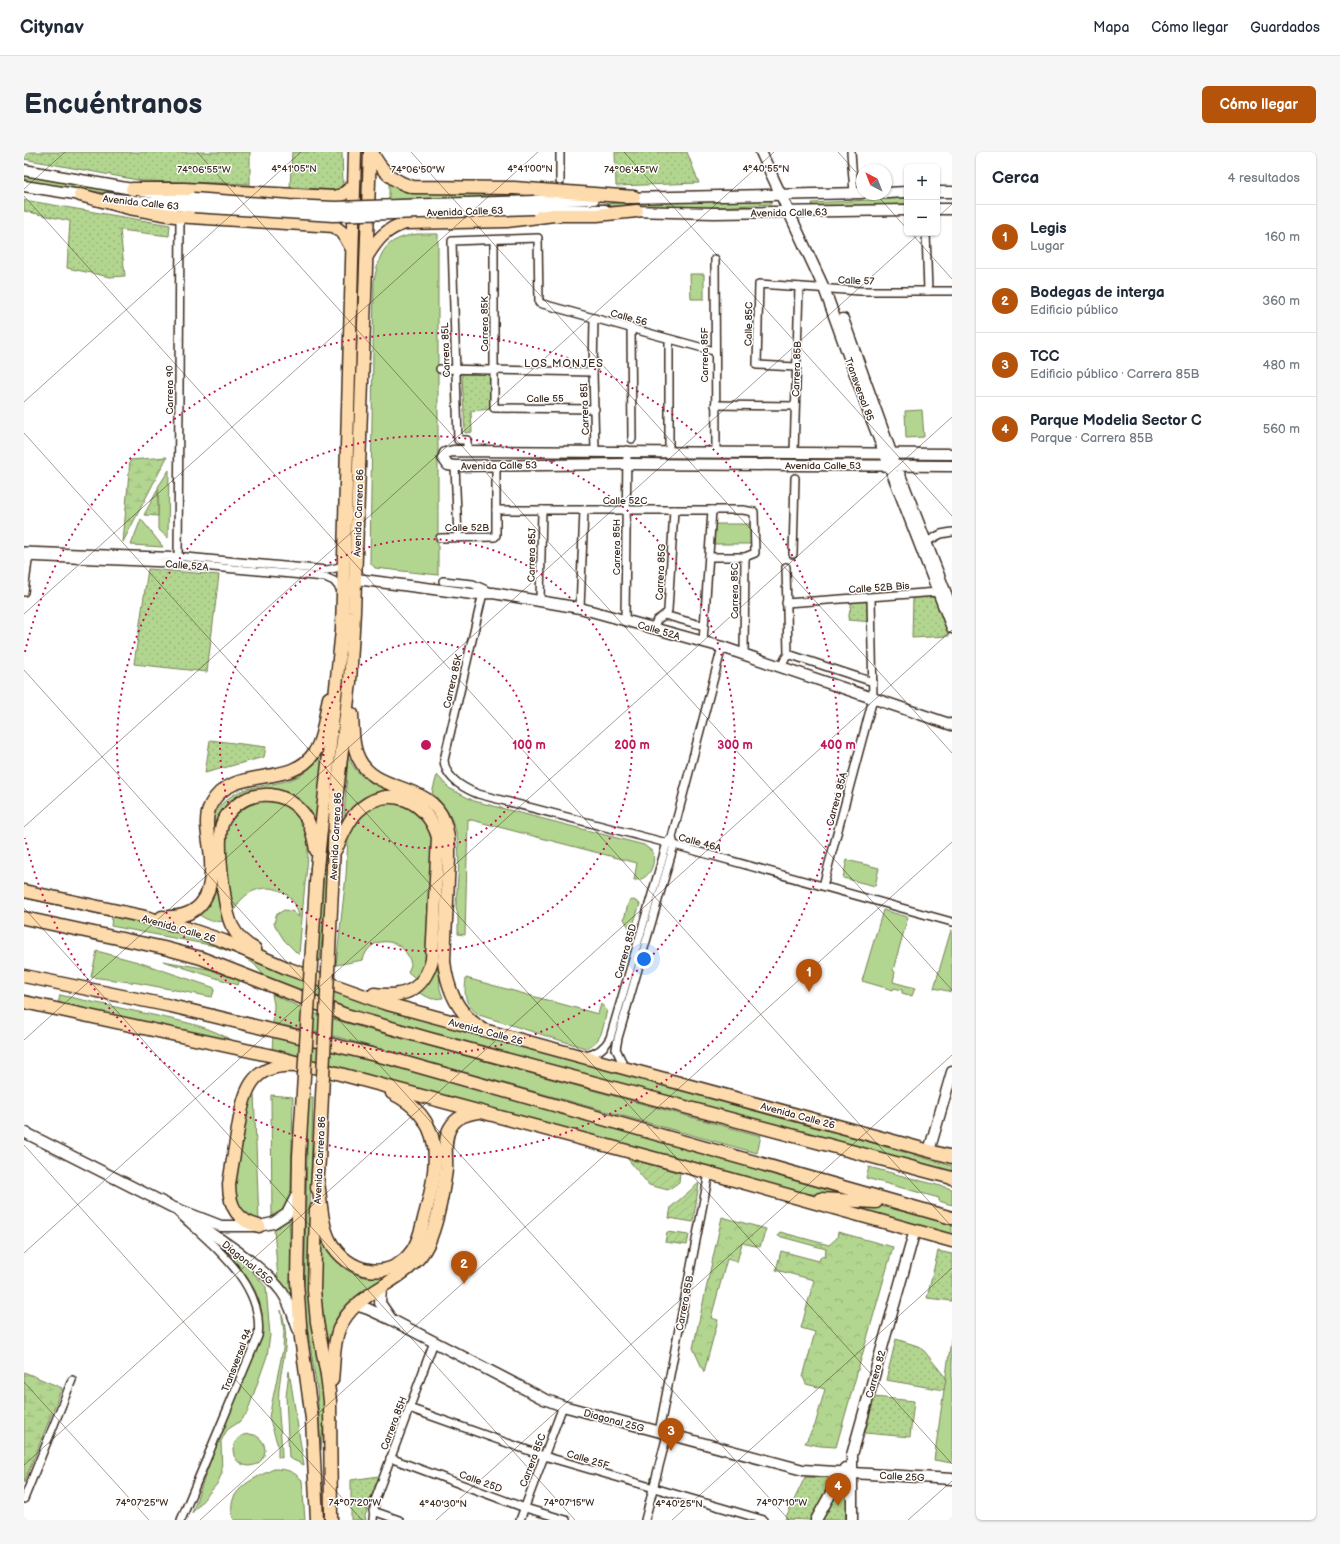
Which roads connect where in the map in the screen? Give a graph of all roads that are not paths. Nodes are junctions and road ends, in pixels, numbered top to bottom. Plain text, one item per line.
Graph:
1 (355, 152) edge
2 (371, 152) edge
3 (560, 152) edge
4 (761, 152) edge
5 (768, 152) edge
6 (851, 152) edge
7 (24, 170) edge
8 (560, 181) dead end
9 (856, 181) edge
10 (24, 186) edge
11 (354, 186) junction
12 (132, 189) junction
13 (904, 192) edge
14 (940, 192) edge
15 (952, 192) edge
16 (856, 193) edge
17 (892, 193) edge
18 (80, 195) junction
19 (785, 195) junction
20 (634, 197) junction
21 (194, 202) junction
22 (534, 205) junction
23 (940, 209) edge
24 (952, 209) edge
25 (904, 210) edge
26 (637, 211) junction
27 (793, 212) junction
28 (180, 217) junction
29 (926, 236) edge
30 (494, 240) junction
31 (351, 247) junction
32 (366, 258) junction
33 (715, 259) dead end
34 (759, 284) joint
35 (798, 287) junction
36 (827, 289) junction
37 (928, 291) junction
38 (952, 291) edge
39 (594, 318) junction
40 (631, 328) junction
41 (669, 339) junction
42 (714, 351) junction
43 (796, 367) junction
44 (440, 368) dead end
45 (456, 369) junction
46 (494, 369) junction
47 (593, 372) junction
48 (715, 405) junction
49 (795, 406) junction
50 (494, 408) joint
51 (595, 409) junction
52 (632, 439) dead end
53 (595, 450) junction
54 (626, 450) junction
55 (669, 450) junction
56 (467, 451) junction
57 (716, 451) junction
58 (794, 452) junction
59 (888, 453) junction
60 (952, 454) edge
61 (626, 464) junction
62 (496, 465) junction
63 (455, 466) junction
64 (893, 466) junction
65 (952, 466) edge
66 (795, 478) dead end
67 (496, 510) junction
68 (542, 510) junction
69 (584, 510) junction
70 (626, 510) junction
71 (674, 510) junction
72 (712, 510) junction
73 (754, 512) joint
74 (952, 532) edge
75 (458, 537) junction
76 (440, 538) dead end
77 (926, 542) junction
78 (27, 554) edge
79 (793, 554) dead end
80 (927, 554) junction
81 (709, 557) junction
82 (745, 557) junction
83 (178, 560) junction
84 (344, 566) junction
85 (786, 567) dead end
86 (356, 579) junction
87 (443, 581) dead end
88 (24, 592) edge
89 (343, 592) junction
90 (938, 592) junction
91 (482, 593) junction
92 (493, 593) junction
93 (871, 598) junction
94 (540, 600) junction
95 (786, 603) junction
96 (580, 608) junction
97 (952, 609) edge
98 (664, 615) junction
99 (625, 620) junction
100 (704, 626) junction
101 (653, 628) junction
102 (952, 628) edge
103 (703, 642) junction
104 (722, 648) junction
105 (744, 655) junction
106 (788, 655) junction
107 (340, 656) junction
108 (781, 667) junction
109 (350, 682) junction
110 (873, 682) junction
111 (873, 698) junction
112 (952, 725) edge
113 (448, 772) joint
114 (670, 844) junction
115 (334, 854) junction
116 (317, 863) junction
117 (823, 886) junction
118 (24, 891) edge
119 (141, 916) junction
120 (24, 918) edge
121 (952, 922) edge
122 (289, 969) junction
123 (24, 976) edge
124 (346, 990) junction
125 (24, 1002) edge
126 (486, 1031) junction
127 (582, 1056) junction
128 (314, 1068) junction
129 (625, 1068) junction
130 (952, 1072) edge
131 (371, 1083) junction
132 (480, 1112) junction
133 (24, 1132) edge
134 (929, 1151) junction
135 (952, 1157) edge
136 (709, 1173) junction
137 (952, 1178) edge
138 (318, 1182) junction
139 (774, 1191) junction
140 (298, 1194) junction
141 (172, 1206) junction
142 (906, 1206) junction
143 (952, 1218) edge
144 (259, 1226) junction
145 (915, 1230) junction
146 (952, 1241) edge
147 (380, 1288) junction
148 (356, 1305) junction
149 (392, 1320) junction
150 (301, 1338) junction
151 (434, 1342) junction
152 (72, 1380) dead end
153 (330, 1401) junction
154 (564, 1406) junction
155 (409, 1408) junction
156 (663, 1434) junction
157 (544, 1456) junction
158 (390, 1458) junction
159 (847, 1473) junction
160 (952, 1479) edge
161 (654, 1489) junction
162 (24, 1499) edge
163 (525, 1508) junction
164 (373, 1511) junction
165 (181, 1520) edge
166 (317, 1520) edge
167 (331, 1520) edge
168 (373, 1520) edge
169 (399, 1520) edge
170 (520, 1520) edge
171 (566, 1520) edge
172 (645, 1520) edge
173 (764, 1520) edge
174 (816, 1520) edge
175 (852, 1520) edge

1 - 11 main road, Avenida Carrera 86
2 - 20 main road
2 - 32 main road, Avenida Carrera 86
3 - 8 street
4 - 19 street, Transversal 85
5 - 19 street, Transversal 85
6 - 9 street
7 - 12 street, Avenida Calle 63
10 - 18 street, Avenida Calle 63
11 - 12 main road
11 - 31 main road, Avenida Carrera 86
12 - 21 street, Avenida Calle 63
13 - 17 street
14 - 15 street
16 - 19 street, Avenida Calle 63
18 - 21 street, Avenida Calle 63
18 - 28 main road
19 - 20 street, Avenida Calle 63
19 - 27 street, Transversal 85
20 - 22 street, Avenida Calle 63
21 - 22 street, Avenida Calle 63, bridge
22 - 26 street, Avenida Calle 63
23 - 24 street
25 - 27 street, Avenida Calle 63
26 - 27 street, Avenida Calle 63
26 - 32 main road
27 - 36 street, Transversal 85
28 - 31 main road
28 - 83 street, Carrera 90
29 - 37 street
30 - 39 street, Calle 56
30 - 45 street, Carrera 85L
30 - 46 street, Carrera 85K
31 - 84 main road, Avenida Carrera 86
32 - 86 main road, Avenida Carrera 86
33 - 42 street, Carrera 85F
34 - 35 street, Calle 57
34 - 43 street, Calle 85C
35 - 36 street, Calle 57
35 - 43 street, Carrera 85B
36 - 37 street, Calle 57
36 - 59 street, Transversal 85
37 - 38 street, Calle 57
39 - 40 street, Calle 56
39 - 47 street, Carrera 85I
40 - 41 street, Calle 56
40 - 52 street
41 - 42 street, Calle 56
41 - 55 street
42 - 48 street, Carrera 85F
43 - 49 street, Carrera 85B
44 - 45 street
45 - 46 street
45 - 56 street, Carrera 85L
46 - 47 street
46 - 50 street, Carrera 85K
47 - 51 street, Carrera 85I
48 - 49 street
48 - 57 street, Carrera 85F
49 - 58 street, Carrera 85B
50 - 51 street, Calle 55
51 - 53 street, Carrera 85I
53 - 54 street, Avenida Calle 53
53 - 56 street, Avenida Calle 53
54 - 55 street, Avenida Calle 53
54 - 61 street, Carrera 85H
55 - 57 street, Avenida Calle 53
56 - 63 street, Avenida Calle 53
57 - 58 street, Avenida Calle 53
58 - 59 street, Avenida Calle 53
59 - 60 street, Avenida Calle 53
59 - 64 street, Transversal 85
61 - 62 street, Avenida Calle 53
61 - 64 street, Avenida Calle 53
61 - 70 street, Carrera 85H
62 - 63 street, Avenida Calle 53
62 - 67 street
63 - 75 street
64 - 65 street, Avenida Calle 53
64 - 77 street, Transversal 85
64 - 80 street, Transversal 85
66 - 79 street
67 - 68 street, Calle 52C
67 - 75 street, Calle 52B
68 - 69 street, Calle 52C
68 - 94 street, Carrera 85J
69 - 70 street, Calle 52C
69 - 96 street
70 - 71 street, Calle 52C
70 - 99 street, Carrera 85H
71 - 72 street, Calle 52C
71 - 98 street, Carrera 85G
72 - 73 street, Calle 52C
72 - 81 street
73 - 82 street, Carrera 85C
74 - 77 street
75 - 76 street, Calle 52B
77 - 80 street, Transversal 85
78 - 83 street, Calle 52A
78 - 88 street
80 - 90 street, Transversal 85
80 - 97 street, Transversal 85
81 - 82 street
81 - 100 street
82 - 105 street, Carrera 85C
83 - 84 street, Calle 52A
83 - 89 street, Calle 52A
84 - 89 main road, Avenida Carrera 86
85 - 95 street
86 - 91 street, Calle 52A
86 - 109 main road, Avenida Carrera 86
87 - 92 street
89 - 107 main road, Avenida Carrera 86
90 - 93 street, Calle 52B Bis
90 - 102 street, Transversal 85
91 - 92 street, Calle 52A
91 - 113 street, Carrera 85K
92 - 94 street, Calle 52A
93 - 95 street, Calle 52B Bis
93 - 110 street, Carrera 85A
94 - 96 street, Calle 52A
95 - 106 street
96 - 99 street, Calle 52A
98 - 100 street
98 - 101 street, Carrera 85G
99 - 101 street, Calle 52A
100 - 103 street
101 - 103 street, Calle 52A
103 - 104 street, Calle 52A
104 - 105 street, Calle 52A
104 - 114 street, Carrera 85D
105 - 108 street, Calle 52A
106 - 108 street
106 - 110 street
107 - 116 main road, Avenida Carrera 86
107 - 119 main road
108 - 111 street, Calle 52A
109 - 115 main road, Avenida Carrera 86
109 - 126 main road
110 - 111 street, Carrera 85A
111 - 112 street, Calle 52A
111 - 117 street, Carrera 85A
113 - 114 street, Calle 46A
114 - 117 street, Calle 46A
114 - 127 street, Carrera 85D
114 - 129 street, Carrera 85D
115 - 124 main road
115 - 138 main road, Avenida Carrera 86, bridge
116 - 122 main road
116 - 140 main road, Avenida Carrera 86, bridge
117 - 121 street, Calle 46A
118 - 119 main road, Avenida Calle 26
119 - 122 main road, Avenida Calle 26
120 - 137 main road, Avenida Calle 26
122 - 124 main road, Avenida Calle 26
123 - 142 main road
124 - 126 main road, Avenida Calle 26
125 - 128 main road
126 - 127 main road, Avenida Calle 26
127 - 129 main road, Avenida Calle 26
128 - 131 main road
128 - 144 main road
129 - 134 main road, Avenida Calle 26
130 - 134 street
131 - 132 main road
131 - 138 main road
132 - 136 main road
132 - 147 main road
133 - 141 street, Diagonal 25G
134 - 135 main road, Avenida Calle 26
136 - 139 main road
136 - 156 street, Carrera 85B
138 - 153 main road, Avenida Carrera 86
139 - 142 main road
139 - 145 main road
140 - 144 street, Diagonal 25G
140 - 150 main road, Avenida Carrera 86
141 - 144 street, Diagonal 25G
141 - 150 street, Diagonal 25G
141 - 165 street, Transversal 94
142 - 143 main road
145 - 146 main road
145 - 159 street, Carrera 82
147 - 148 main road
147 - 149 street, Diagonal 25G
148 - 149 street, Diagonal 25G
148 - 153 main road
149 - 151 street, Diagonal 25G
150 - 166 main road, Avenida Carrera 86
151 - 154 street, Diagonal 25G
151 - 155 street, Carrera 85H
152 - 162 street
153 - 167 main road, Avenida Carrera 86
154 - 156 street, Diagonal 25G
154 - 157 street, Carrera 85C
155 - 157 street, Calle 25F
155 - 158 street, Carrera 85H
156 - 159 street, Diagonal 25G
156 - 161 street, Carrera 85B
157 - 161 street, Calle 25F
157 - 163 street, Carrera 85C
158 - 163 street, Calle 25D
158 - 164 street, Carrera 85H
159 - 160 street, Calle 25G
159 - 174 street
159 - 175 street, Carrera 82
161 - 172 street, Carrera 85B
161 - 173 street, Calle 25F
163 - 170 street, Carrera 85C
163 - 171 street, Calle 25D
164 - 168 street, Carrera 85H
164 - 169 street

